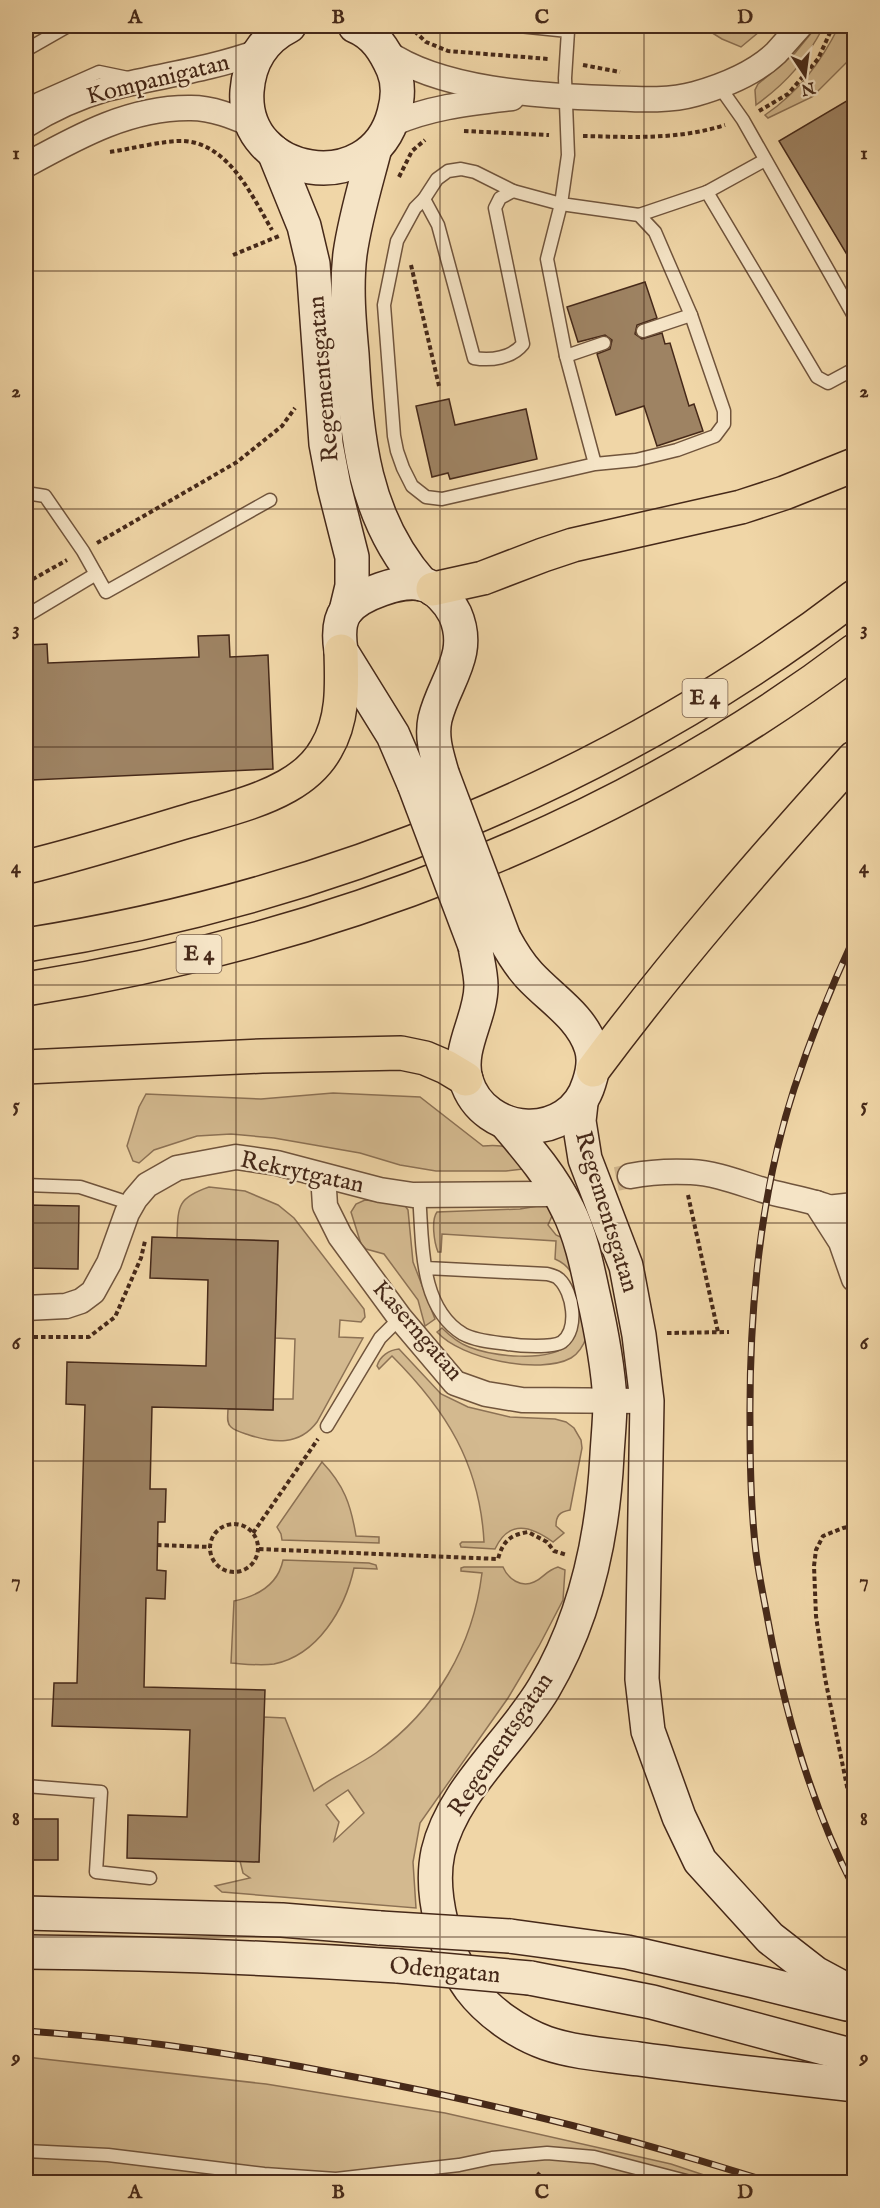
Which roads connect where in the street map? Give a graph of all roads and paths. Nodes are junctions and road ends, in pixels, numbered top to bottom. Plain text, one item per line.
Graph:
1 (68, 26) edge
2 (409, 26) edge
3 (519, 26) edge
4 (800, 26) edge
5 (568, 28) edge
6 (273, 35) edge
7 (371, 35) edge
8 (26, 50) edge
9 (566, 61) junction
10 (624, 73) dead end
11 (141, 81) junction
12 (719, 86) junction
13 (533, 95) junction
14 (566, 97) junction
15 (26, 113) edge
16 (26, 124) edge
17 (253, 125) junction
18 (383, 136) junction
19 (429, 138) dead end
20 (107, 152) dead end
21 (274, 152) junction
22 (765, 159) junction
23 (26, 165) edge
24 (396, 183) dead end
25 (513, 190) junction
26 (707, 192) junction
27 (424, 199) junction
28 (561, 204) junction
29 (639, 215) junction
30 (276, 237) junction
31 (398, 241) junction
32 (279, 247) dead end
33 (233, 255) dead end
34 (691, 315) junction
35 (855, 315) edge
36 (643, 331) dead end
37 (604, 343) dead end
38 (566, 356) junction
39 (855, 369) edge
40 (439, 386) dead end
41 (296, 407) dead end
42 (595, 464) junction
43 (855, 465) edge
44 (26, 493) edge
45 (270, 500) dead end
46 (83, 551) junction
47 (96, 574) junction
48 (26, 583) edge
49 (427, 587) junction
50 (855, 597) edge
51 (346, 611) junction
52 (26, 615) edge
53 (341, 651) junction
54 (855, 651) edge
55 (855, 758) edge
56 (428, 778) junction
57 (26, 867) edge
58 (489, 942) junction
59 (26, 945) edge
60 (26, 989) edge
61 (26, 1067) edge
62 (593, 1070) junction
63 (466, 1079) junction
64 (581, 1103) junction
65 (505, 1122) junction
66 (630, 1176) tunnel mouth
67 (326, 1177) junction
68 (26, 1185) edge
69 (688, 1188) dead end
70 (546, 1194) tunnel mouth
71 (419, 1195) junction
72 (855, 1199) edge
73 (816, 1203) junction
74 (132, 1204) junction
75 (855, 1223) edge
76 (147, 1236) dead end
77 (426, 1268) junction
78 (855, 1279) edge
79 (26, 1308) edge
80 (400, 1318) junction
81 (718, 1332) junction
82 (729, 1332) dead end
83 (660, 1333) dead end
84 (26, 1337) edge
85 (610, 1401) junction
86 (647, 1401) junction
87 (327, 1426) joint
88 (855, 1526) edge
89 (253, 1533) junction
90 (157, 1545) dead end
91 (210, 1546) junction
92 (259, 1549) junction
93 (567, 1555) dead end
94 (26, 1786) edge
95 (855, 1821) edge
96 (150, 1878) dead end
97 (26, 1914) edge
98 (26, 1952) edge
99 (855, 1994) edge
100 (855, 2006) edge
101 (855, 2056) edge
102 (855, 2085) edge
103 (26, 2151) edge
104 (267, 2178) edge
105 (690, 2182) edge

1 - 8 lane
2 - 9 path
3 - 5 lane
4 - 12 street
5 - 9 lane
6 - 11 street, Kompanigatan
6 - 17 street
7 - 13 street
7 - 18 street, Regementsgatan
9 - 10 path
9 - 14 lane
11 - 15 lane
11 - 16 street, Kompanigatan
12 - 14 street
12 - 22 lane
13 - 14 street
13 - 18 street
14 - 28 lane
17 - 21 street
17 - 23 street, Kompanigatan
18 - 21 street
18 - 49 street, Regementsgatan
19 - 24 path
20 - 30 path
21 - 51 street, Regementsgatan
22 - 26 lane
22 - 35 lane
25 - 27 lane
25 - 27 lane
25 - 28 lane
26 - 29 lane
26 - 39 lane
27 - 31 lane
28 - 29 lane
28 - 38 lane
29 - 34 lane
30 - 32 path
30 - 33 path
31 - 40 path
31 - 42 lane
34 - 36 lane
34 - 42 lane
37 - 38 lane
38 - 42 lane
41 - 46 path
43 - 49 highway
44 - 46 lane
45 - 47 lane
46 - 47 lane
46 - 48 path
47 - 52 lane
49 - 51 street
49 - 56 street, Regementsgatan
50 - 59 highway, E 4
51 - 53 street, Regementsgatan
53 - 56 street
53 - 57 highway
54 - 60 highway, E 4
55 - 62 highway
56 - 58 street, bridge
58 - 62 street
58 - 63 street
61 - 63 highway
62 - 64 street
63 - 65 street
64 - 65 street
64 - 86 street, Regementsgatan
65 - 85 street, Regementsgatan
66 - 73 street
67 - 71 street, Rekrytgatan
67 - 74 street, Rekrytgatan
67 - 80 street, Kaserngatan
68 - 74 lane
69 - 81 path
70 - 71 street, Rekrytgatan
71 - 77 lane
72 - 73 lane
73 - 75 street
73 - 78 street
74 - 79 street, Rekrytgatan
76 - 84 path
77 - 77 lane
80 - 85 street, Kaserngatan
80 - 87 lane
81 - 82 path
81 - 83 path
85 - 86 street, Kaserngatan
85 - 102 street, Regementsgatan
86 - 99 street, Regementsgatan
87 - 89 path
88 - 95 path
89 - 91 path
89 - 92 path
90 - 91 path
91 - 92 path
92 - 93 path
94 - 96 lane
97 - 100 street, Odengatan, bridge
98 - 101 street, Odengatan, bridge
103 - 104 lane
104 - 105 lane

